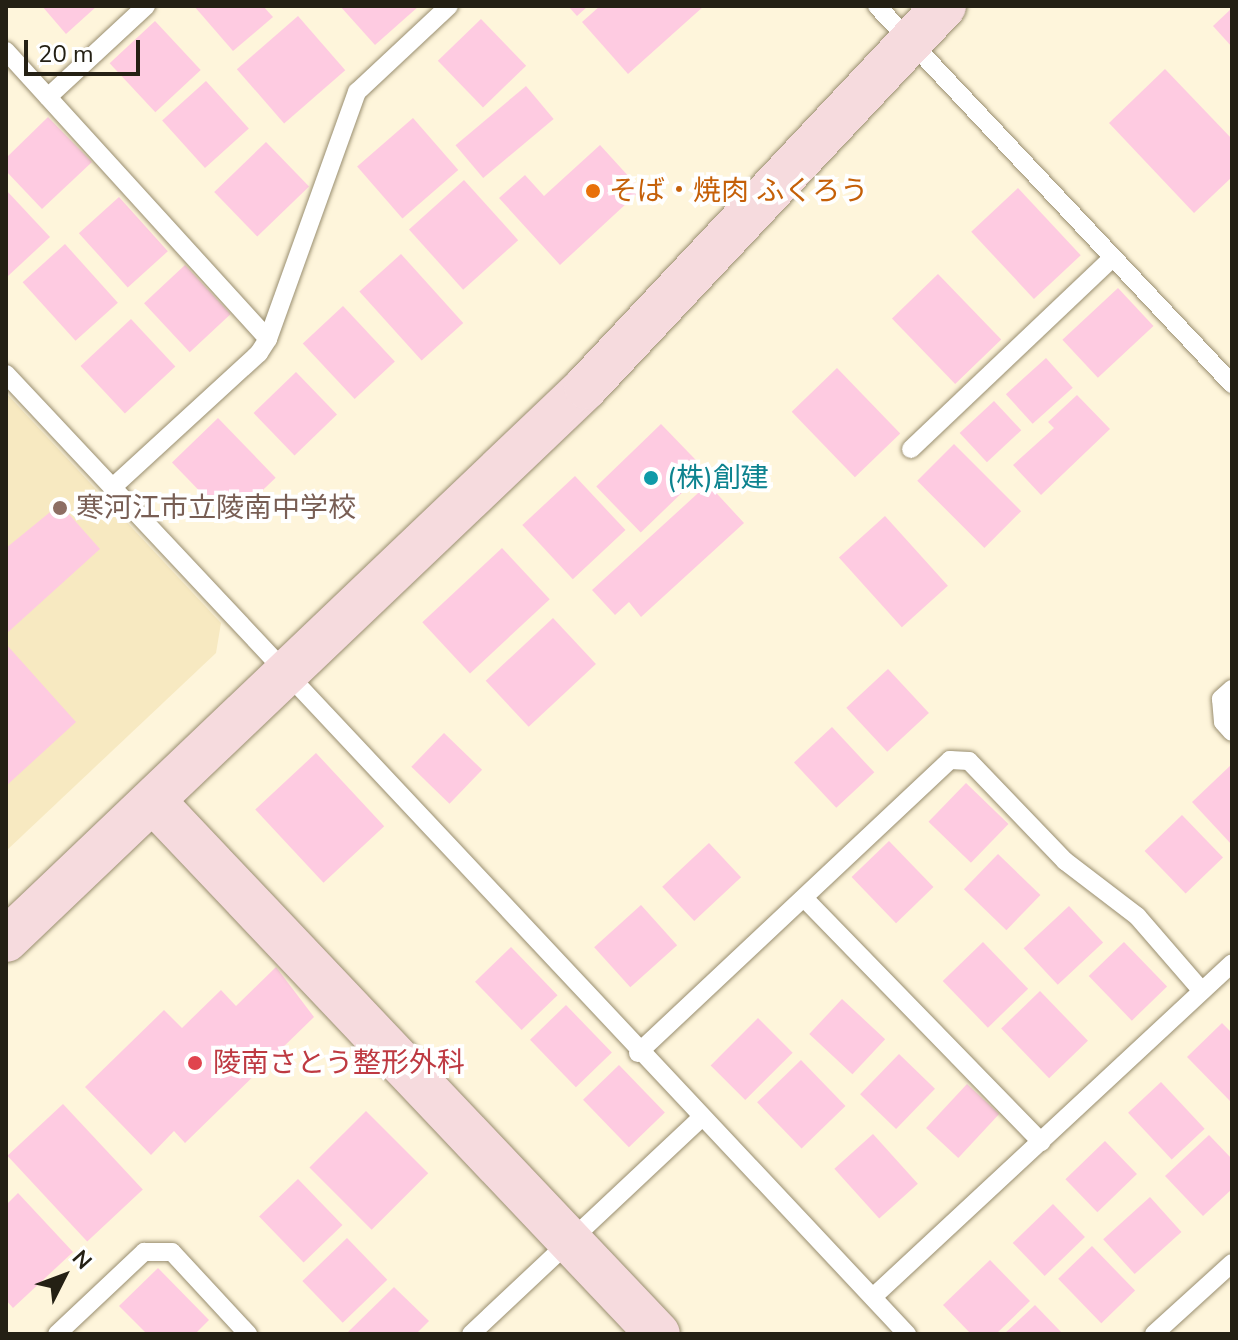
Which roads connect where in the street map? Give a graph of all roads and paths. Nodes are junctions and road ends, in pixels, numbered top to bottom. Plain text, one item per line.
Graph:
1 (146, 6) edge
2 (449, 6) edge
3 (877, 6) edge
4 (944, 6) edge
5 (910, 42) junction
6 (6, 51) edge
7 (48, 97) junction
8 (1112, 258) junction
9 (268, 339) junction
10 (6, 374) edge
11 (1232, 384) edge
12 (911, 449) dead end
13 (113, 487) junction
14 (284, 675) junction
15 (1232, 689) edge
16 (1232, 732) edge
17 (153, 801) junction
18 (805, 899) junction
19 (6, 940) edge
20 (1232, 963) edge
21 (1202, 991) junction
22 (638, 1053) junction
23 (701, 1118) junction
24 (1041, 1142) junction
25 (573, 1244) junction
26 (1232, 1263) edge
27 (873, 1297) junction
28 (57, 1334) edge
29 (248, 1334) edge
30 (471, 1334) edge
31 (658, 1334) edge
32 (907, 1334) edge
33 (1154, 1334) edge

1 - 7 lane
2 - 9 lane
3 - 5 lane
4 - 5 street
5 - 8 lane
5 - 14 street
6 - 7 lane
7 - 9 lane
8 - 11 lane
8 - 12 lane
9 - 13 lane
10 - 13 lane
13 - 14 lane
14 - 17 street
14 - 22 lane
15 - 16 lane
17 - 19 street
17 - 25 street
18 - 21 lane
18 - 22 lane
18 - 24 lane
20 - 21 lane
21 - 24 lane
22 - 23 lane
23 - 25 lane
23 - 27 lane
24 - 27 lane
25 - 30 lane
25 - 31 street
26 - 33 lane
27 - 32 lane
28 - 29 lane

